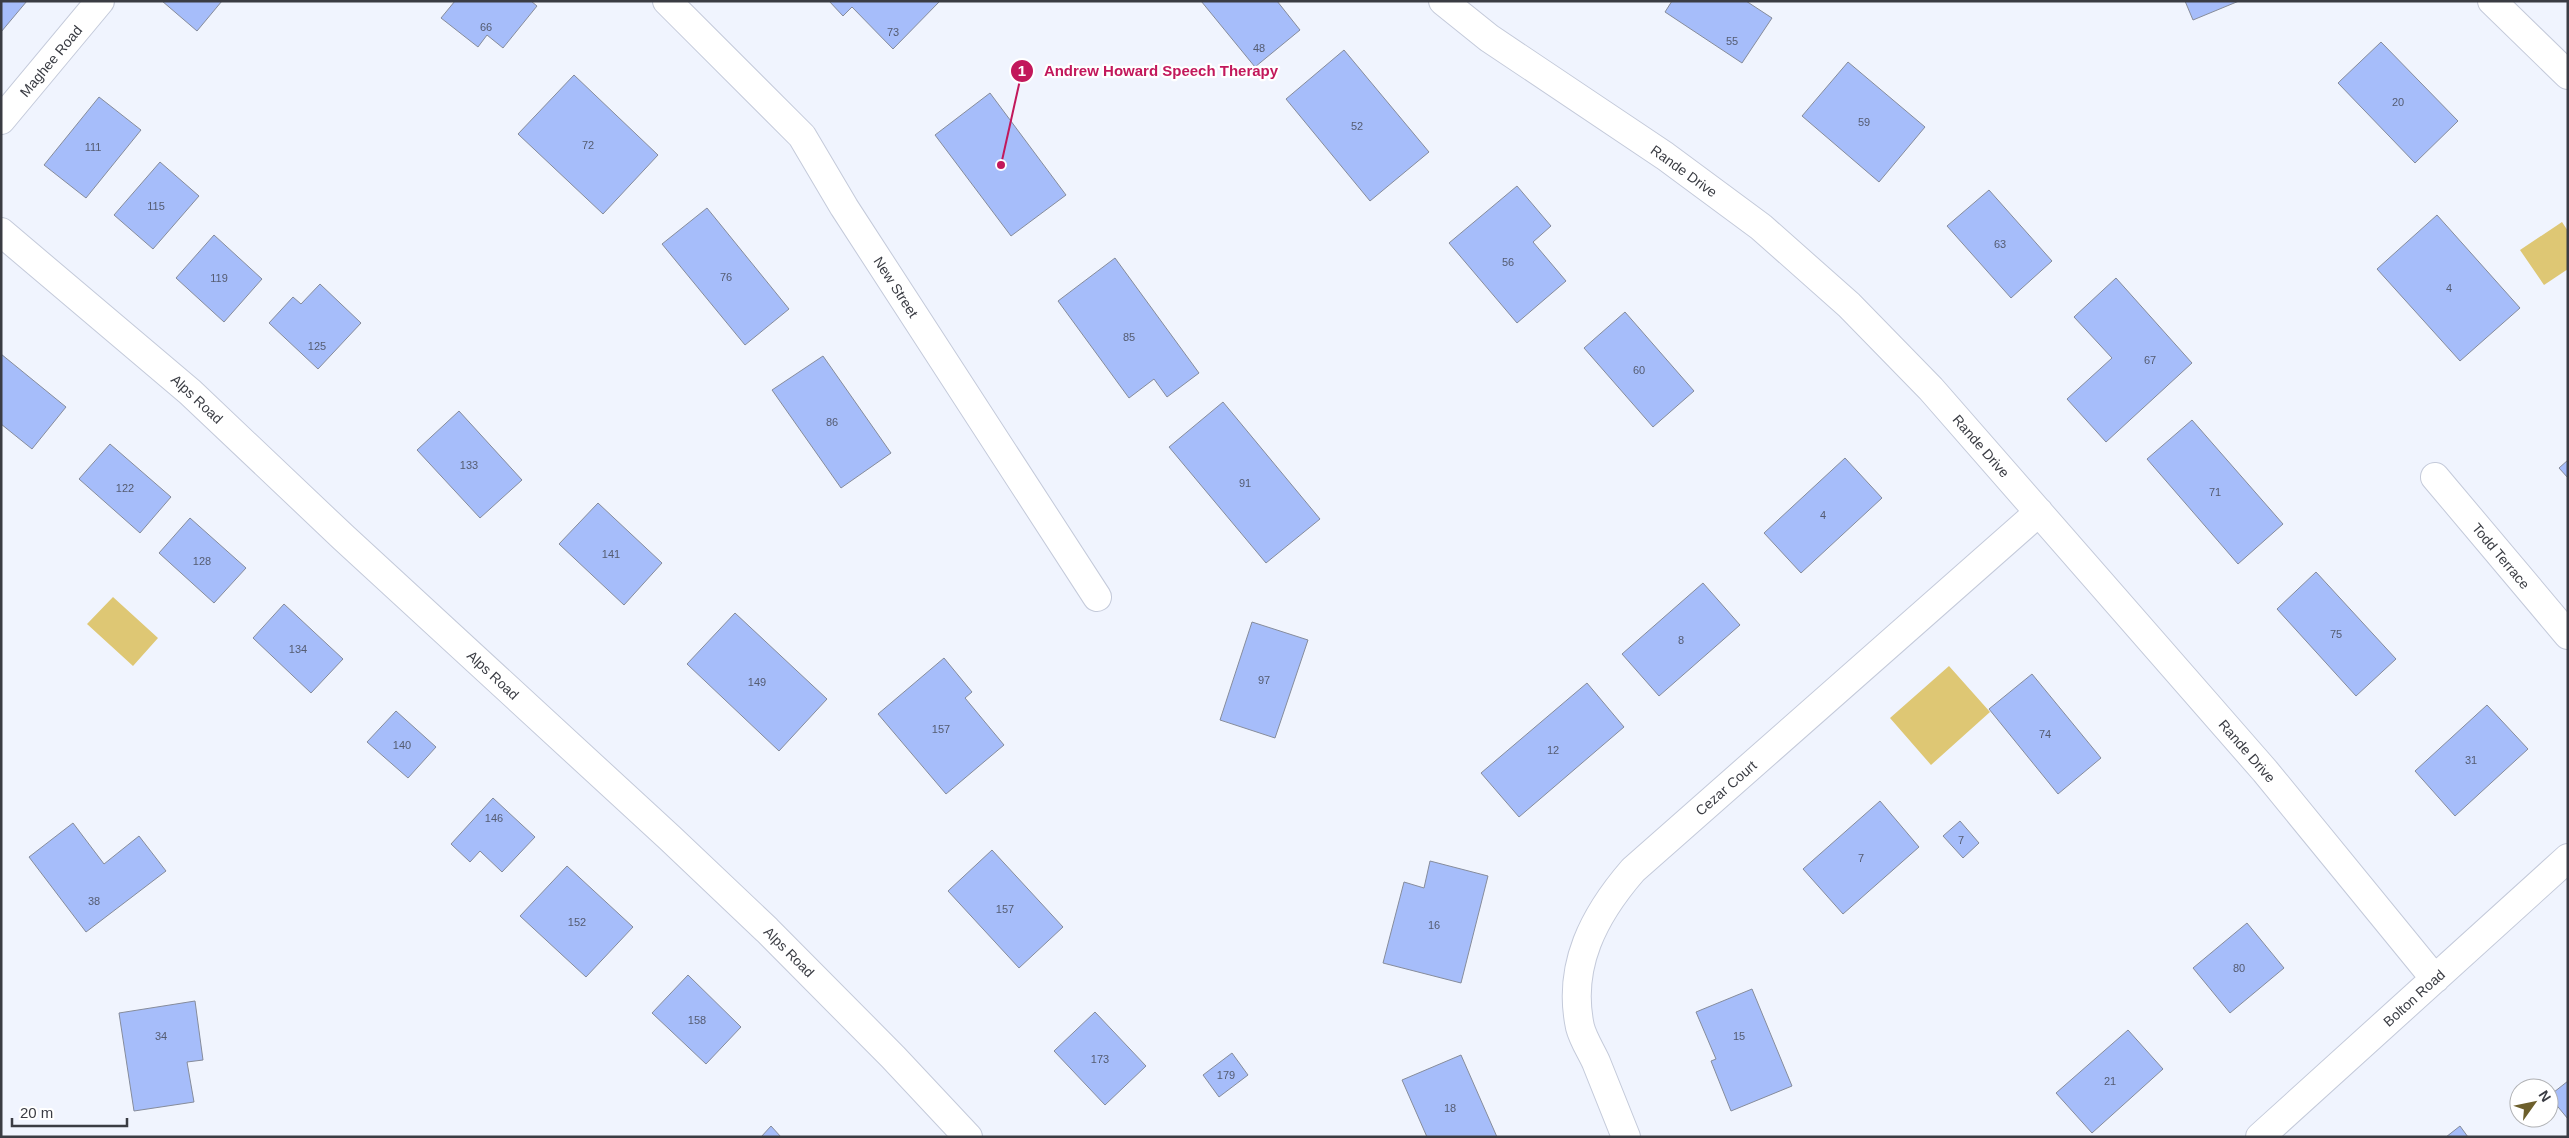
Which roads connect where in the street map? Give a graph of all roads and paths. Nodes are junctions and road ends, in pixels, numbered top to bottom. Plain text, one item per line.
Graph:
1 (100, 1) edge
2 (667, 1) edge
3 (1443, 1) edge
4 (2492, 1) edge
5 (2568, 75) edge
6 (1, 120) edge
7 (1, 232) edge
8 (2435, 477) dead end
9 (2039, 512) junction
10 (1097, 597) dead end
11 (2568, 636) edge
12 (2568, 858) edge
13 (2435, 979) junction
14 (968, 1137) edge
15 (1626, 1137) edge
16 (2260, 1137) edge

1 - 6 street, Maghee Road
2 - 10 street, New Street
3 - 9 street, Rande Drive
4 - 5 street
7 - 14 street, Alps Road
8 - 11 street, Todd Terrace
9 - 13 street, Rande Drive
9 - 15 street, Cezar Court
12 - 13 street, Bolton Road
13 - 16 street, Bolton Road

